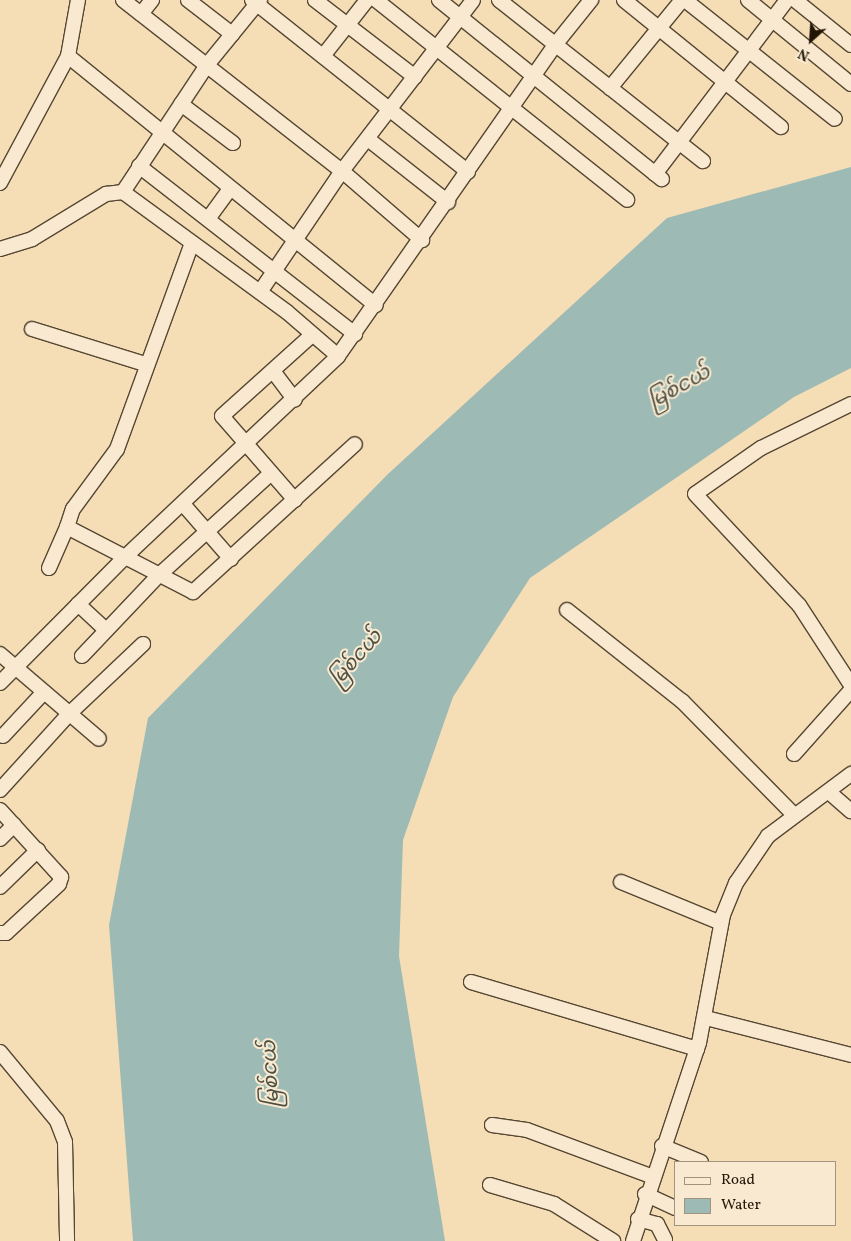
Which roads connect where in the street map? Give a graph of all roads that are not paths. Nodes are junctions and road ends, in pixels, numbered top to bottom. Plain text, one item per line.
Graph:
1 (78, 0) edge
2 (123, 0) edge
3 (152, 0) edge
4 (188, 0) edge
5 (315, 0) edge
6 (367, 0) edge
7 (376, 0) edge
8 (439, 0) edge
9 (473, 0) edge
10 (499, 0) edge
11 (591, 0) edge
12 (624, 0) edge
13 (683, 0) edge
14 (748, 0) edge
15 (787, 0) edge
16 (795, 0) edge
17 (256, 1) edge
18 (141, 14) junction
19 (461, 17) junction
20 (774, 19) junction
21 (346, 25) junction
22 (660, 29) junction
23 (232, 34) junction
24 (555, 45) junction
25 (851, 45) edge
26 (436, 48) junction
27 (751, 52) junction
28 (68, 56) junction
29 (323, 56) junction
30 (207, 65) junction
31 (534, 74) junction
32 (415, 77) junction
33 (727, 84) junction
34 (851, 84) edge
35 (610, 88) junction
36 (180, 104) junction
37 (512, 107) junction
38 (391, 109) junction
39 (835, 120) dead end
40 (781, 127) dead end
41 (161, 134) junction
42 (368, 139) junction
43 (233, 143) dead end
44 (680, 143) junction
45 (703, 161) dead end
46 (139, 166) junction
47 (342, 171) junction
48 (468, 172) junction
49 (0, 183) edge
50 (230, 189) junction
51 (124, 192) junction
52 (627, 200) dead end
53 (448, 202) junction
54 (208, 219) junction
55 (294, 240) junction
56 (422, 240) junction
57 (192, 243) junction
58 (0, 249) edge
59 (274, 270) junction
60 (260, 292) junction
61 (376, 305) junction
62 (32, 329) dead end
63 (355, 334) junction
64 (312, 335) junction
65 (338, 356) junction
66 (145, 364) junction
67 (273, 371) junction
68 (295, 400) junction
69 (851, 404) edge
70 (354, 444) dead end
71 (244, 447) junction
72 (270, 474) junction
73 (295, 500) junction
74 (182, 504) junction
75 (67, 527) junction
76 (206, 530) junction
77 (125, 556) junction
78 (231, 559) junction
79 (49, 568) dead end
80 (158, 576) junction
81 (78, 604) junction
82 (567, 610) dead end
83 (106, 630) junction
84 (143, 644) dead end
85 (0, 654) edge
86 (82, 656) dead end
87 (16, 667) junction
88 (0, 683) edge
89 (851, 685) edge
90 (851, 690) edge
91 (44, 692) junction
92 (70, 714) junction
93 (3, 736) dead end
94 (99, 739) dead end
95 (794, 754) dead end
96 (851, 774) edge
97 (0, 790) edge
98 (830, 793) junction
99 (0, 810) edge
100 (851, 811) edge
101 (793, 814) junction
102 (14, 825) junction
103 (0, 839) edge
104 (38, 850) junction
105 (621, 882) dead end
106 (0, 887) edge
107 (721, 923) junction
108 (0, 933) edge
109 (471, 982) dead end
110 (706, 1018) junction
111 (697, 1049) junction
112 (0, 1052) edge
113 (851, 1055) edge
114 (492, 1125) dead end
115 (662, 1146) junction
116 (699, 1161) edge
117 (651, 1176) junction
118 (490, 1185) dead end
119 (645, 1194) junction
120 (674, 1208) edge
121 (638, 1219) junction
122 (666, 1240) edge
123 (67, 1241) edge
124 (613, 1241) edge
125 (632, 1241) edge

1 - 28 street
2 - 18 street
3 - 18 street
4 - 23 street
5 - 21 street
6 - 21 street
7 - 26 street
8 - 19 street
9 - 19 street
10 - 24 street
11 - 24 street
12 - 22 street
13 - 22 street
13 - 27 street
14 - 20 street
15 - 20 street
16 - 25 street
17 - 23 street
17 - 29 street
18 - 30 street
19 - 26 street
19 - 31 street
20 - 27 street
20 - 34 street
21 - 29 street
21 - 32 street
22 - 33 street
22 - 35 street
23 - 30 street
24 - 31 street
24 - 35 street
26 - 32 street
26 - 37 street
27 - 33 street
27 - 39 street
28 - 41 street
28 - 49 street
29 - 38 street
30 - 36 street
30 - 47 street
31 - 37 street
31 - 44 street
32 - 38 street
33 - 40 street
33 - 44 street
35 - 44 street
36 - 41 street
36 - 43 street
37 - 48 street
37 - 52 street
38 - 42 street
38 - 48 street
41 - 46 street
41 - 50 street
42 - 47 street
42 - 53 street
44 - 45 street
46 - 51 street
46 - 54 street
47 - 55 street
47 - 56 street
48 - 53 street
50 - 54 street
50 - 55 street
51 - 57 street
51 - 58 street
53 - 56 street
54 - 59 street
55 - 59 street
55 - 61 street
56 - 61 street
57 - 60 street
57 - 66 street
59 - 60 street
59 - 63 street
60 - 64 street
61 - 63 street
62 - 66 street
63 - 65 street
64 - 65 street
64 - 67 street
65 - 68 street
66 - 75 street
67 - 68 street
67 - 71 street
68 - 71 street
69 - 89 street
70 - 73 street
71 - 72 street
71 - 74 street
72 - 73 street
72 - 76 street
73 - 78 street
74 - 76 street
74 - 77 street
75 - 77 street
75 - 79 street
76 - 78 street
76 - 80 street
77 - 80 street
77 - 81 street
78 - 80 street
80 - 83 street
81 - 83 street
81 - 87 street
82 - 101 street
83 - 86 street
84 - 92 street
85 - 87 street
87 - 88 street
87 - 91 street
90 - 95 street
91 - 92 street
91 - 93 street
92 - 94 street
92 - 97 street
96 - 98 street
98 - 100 street
98 - 101 street
99 - 102 street
101 - 107 street
102 - 103 street
102 - 104 street
104 - 106 street
104 - 108 street
105 - 107 street
107 - 110 street
109 - 111 street
110 - 111 street
110 - 113 street
111 - 115 street
112 - 123 street
114 - 117 street
115 - 116 street
115 - 117 street
117 - 119 street
118 - 124 street
119 - 120 street
119 - 121 street
121 - 122 street
121 - 125 street

